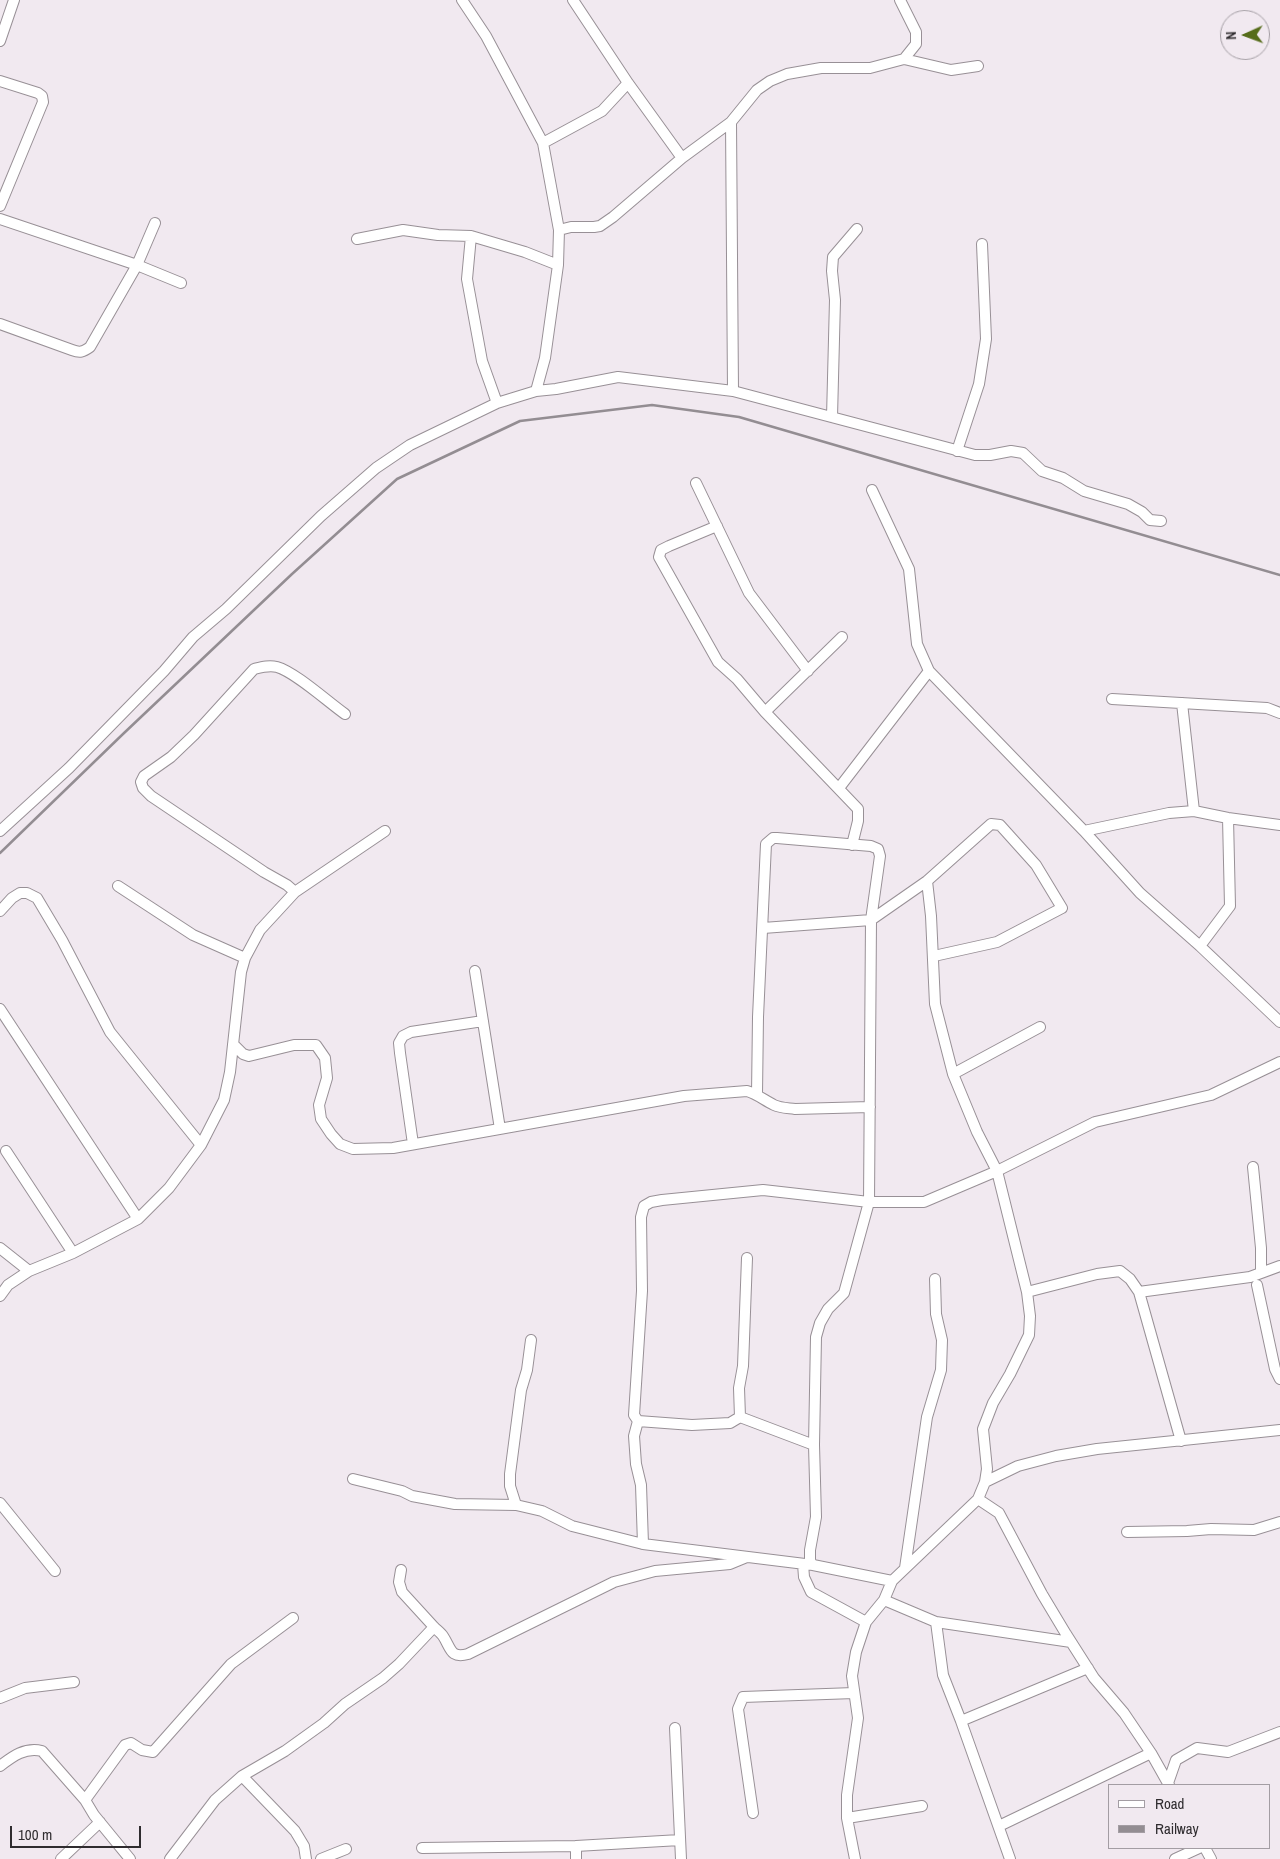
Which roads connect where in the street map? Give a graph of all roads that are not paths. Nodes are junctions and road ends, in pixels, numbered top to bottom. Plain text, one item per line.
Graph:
1 (14, 0) edge
2 (462, 0) edge
3 (573, 0) edge
4 (900, 0) edge
5 (0, 41) edge
6 (904, 59) junction
7 (978, 66) dead end
8 (0, 81) edge
9 (628, 83) junction
10 (731, 122) junction
11 (543, 143) junction
12 (682, 158) junction
13 (0, 206) edge
14 (0, 219) edge
15 (155, 223) dead end
16 (857, 229) dead end
17 (560, 230) junction
18 (471, 236) junction
19 (357, 239) dead end
20 (982, 244) dead end
21 (137, 265) junction
22 (558, 265) junction
23 (181, 283) dead end
24 (0, 324) edge
25 (536, 391) junction
26 (732, 391) junction
27 (497, 403) junction
28 (832, 417) junction
29 (956, 451) junction
30 (696, 483) dead end
31 (872, 490) dead end
32 (1161, 521) dead end
33 (717, 526) junction
34 (842, 637) dead end
35 (808, 671) junction
36 (929, 671) junction
37 (1112, 699) dead end
38 (1182, 703) junction
39 (765, 712) junction
40 (1280, 713) edge
41 (345, 714) dead end
42 (839, 788) junction
43 (1194, 811) junction
44 (1228, 818) junction
45 (1280, 825) edge
46 (1084, 830) junction
47 (0, 831) edge
48 (385, 831) dead end
49 (852, 845) junction
50 (927, 881) junction
51 (118, 886) dead end
52 (295, 892) junction
53 (0, 911) edge
54 (872, 920) junction
55 (763, 928) junction
56 (1200, 946) junction
57 (934, 956) junction
58 (245, 958) junction
59 (475, 970) dead end
60 (0, 1010) edge
61 (483, 1021) junction
62 (1280, 1022) edge
63 (1040, 1027) dead end
64 (233, 1044) junction
65 (1280, 1062) edge
66 (953, 1074) junction
67 (757, 1094) junction
68 (870, 1107) junction
69 (500, 1129) junction
70 (413, 1144) junction
71 (201, 1145) junction
72 (6, 1150) dead end
73 (1253, 1167) dead end
74 (997, 1171) junction
75 (869, 1202) junction
76 (138, 1219) junction
77 (0, 1248) edge
78 (72, 1253) junction
79 (747, 1258) dead end
80 (1280, 1266) edge
81 (29, 1271) junction
82 (1261, 1272) junction
83 (935, 1279) dead end
84 (1257, 1285) dead end
85 (1027, 1292) junction
86 (1139, 1292) junction
87 (0, 1296) edge
88 (531, 1340) dead end
89 (1280, 1379) edge
90 (740, 1417) junction
91 (638, 1421) junction
92 (1280, 1430) edge
93 (1181, 1441) junction
94 (814, 1445) junction
95 (353, 1479) dead end
96 (985, 1482) junction
97 (978, 1498) junction
98 (0, 1503) edge
99 (516, 1505) junction
100 (1280, 1522) edge
101 (1127, 1532) dead end
102 (643, 1544) junction
103 (747, 1557) junction
104 (808, 1564) junction
105 (905, 1568) junction
106 (55, 1570) dead end
107 (400, 1570) dead end
108 (892, 1581) junction
109 (884, 1600) junction
110 (293, 1618) dead end
111 (866, 1622) junction
112 (936, 1622) junction
113 (434, 1627) junction
114 (1071, 1642) junction
115 (1088, 1668) junction
116 (74, 1682) dead end
117 (854, 1693) junction
118 (0, 1698) edge
119 (962, 1721) junction
120 (675, 1728) dead end
121 (1280, 1732) edge
122 (1151, 1753) junction
123 (0, 1766) edge
124 (242, 1776) junction
125 (1168, 1784) edge
126 (85, 1800) junction
127 (922, 1806) dead end
128 (753, 1813) dead end
129 (847, 1818) junction
130 (100, 1822) junction
131 (999, 1826) junction
132 (680, 1840) junction
133 (576, 1846) junction
134 (422, 1848) dead end
135 (346, 1849) dead end
136 (1197, 1849) edge
137 (61, 1859) edge
138 (130, 1859) edge
139 (170, 1859) edge
140 (306, 1859) edge
141 (321, 1859) edge
142 (576, 1859) edge
143 (681, 1859) edge
144 (855, 1859) edge
145 (1010, 1859) edge
146 (1175, 1859) edge

1 - 5 street
2 - 11 street
3 - 9 street
4 - 6 street
6 - 7 street
6 - 10 street
8 - 13 street
9 - 11 street
9 - 12 street
10 - 12 street
10 - 26 street
11 - 17 street
12 - 17 street
14 - 21 street
15 - 21 street
16 - 28 street
17 - 22 street
18 - 19 street
18 - 22 street
18 - 27 street
20 - 29 street
21 - 23 street
21 - 24 street
22 - 25 street
25 - 26 street
25 - 27 street
26 - 28 street
27 - 47 street
28 - 29 street
29 - 32 street
30 - 33 street
31 - 36 street
33 - 35 street
33 - 39 street
34 - 35 street
35 - 39 street
36 - 42 street
36 - 46 street
37 - 38 street
38 - 40 street
38 - 43 street
39 - 42 street
41 - 52 street
42 - 49 street
43 - 44 street
43 - 46 street
44 - 45 street
44 - 56 street
46 - 56 street
48 - 52 street
49 - 54 street
49 - 55 street
50 - 54 street
50 - 57 street
50 - 57 street
51 - 58 street
52 - 58 street
53 - 71 street
54 - 55 street
54 - 68 street
55 - 67 street
56 - 62 street
57 - 66 street
58 - 64 street
59 - 61 street
60 - 76 street
61 - 69 street
61 - 70 street
63 - 66 street
64 - 70 street
64 - 71 street
65 - 74 street
66 - 74 street
67 - 68 street
67 - 69 street
68 - 75 street
69 - 70 street
71 - 76 street
72 - 78 street
73 - 82 street
74 - 75 street
74 - 85 street
75 - 91 street
75 - 94 street
76 - 78 street
77 - 81 street
78 - 81 street
79 - 90 street
80 - 82 street
81 - 87 street
82 - 86 street
83 - 105 street
84 - 89 street
85 - 86 street
85 - 96 street
86 - 93 street
88 - 99 street
90 - 91 street
90 - 94 street
91 - 102 street
92 - 93 street
93 - 96 street
94 - 104 street
95 - 99 street
96 - 97 street
97 - 105 street
97 - 114 street
98 - 106 street
99 - 102 street
100 - 101 street
102 - 103 street
103 - 104 street
103 - 113 street
104 - 108 street
104 - 111 street
105 - 108 street
107 - 113 street
108 - 109 street
109 - 111 street
109 - 112 street
110 - 126 street
111 - 117 street
112 - 114 street
112 - 119 street
113 - 124 street
114 - 115 street
115 - 119 street
115 - 122 street
116 - 118 street
117 - 128 street
117 - 129 street
119 - 131 street
120 - 132 street
121 - 125 street
122 - 125 street
122 - 131 street
123 - 126 street
124 - 139 street
124 - 140 street
126 - 130 street
127 - 129 street
129 - 144 street
130 - 137 street
130 - 138 street
131 - 145 street
132 - 133 street
132 - 143 street
133 - 134 street
133 - 142 street
135 - 141 street
136 - 146 street

